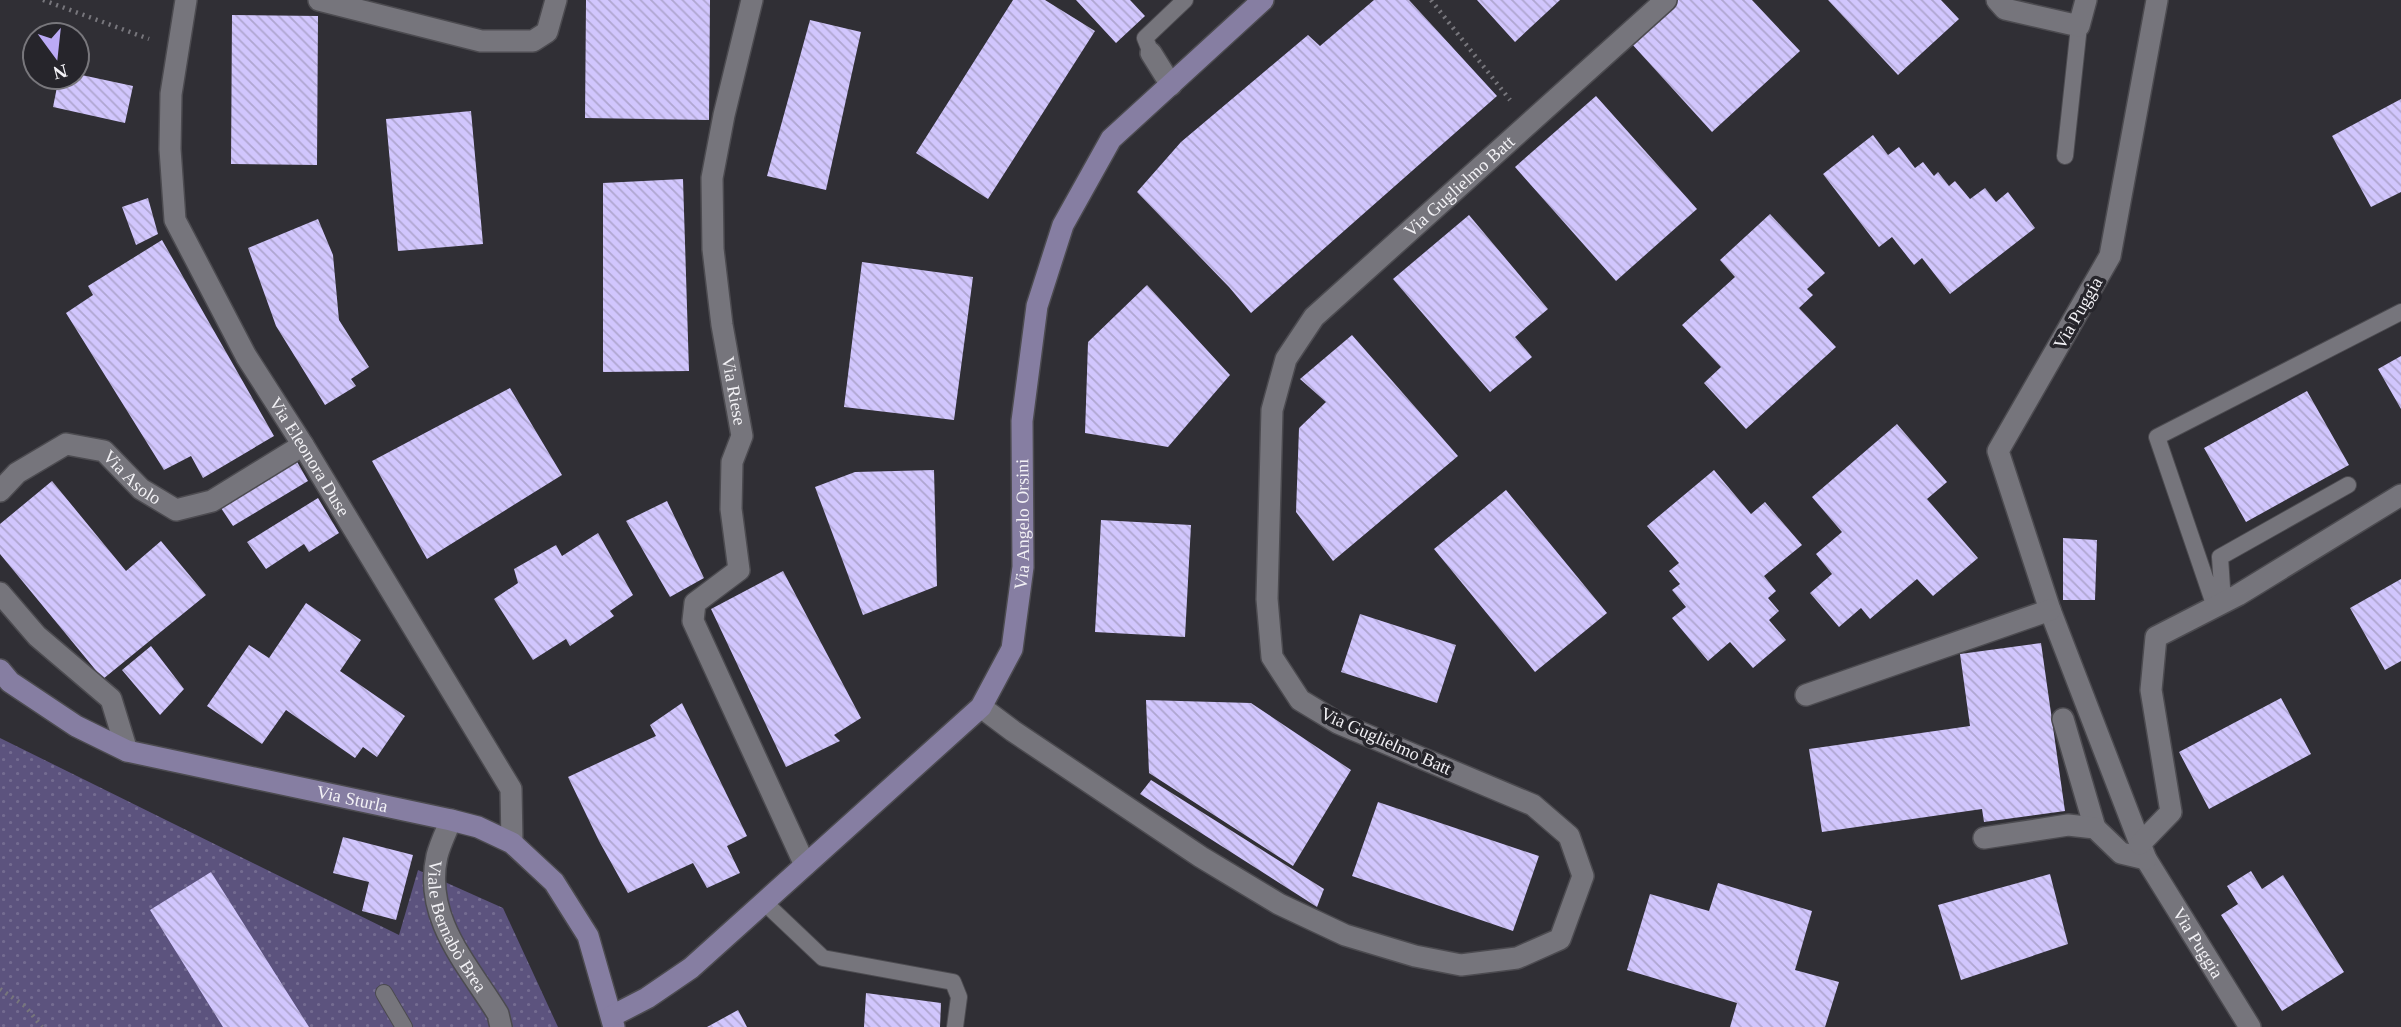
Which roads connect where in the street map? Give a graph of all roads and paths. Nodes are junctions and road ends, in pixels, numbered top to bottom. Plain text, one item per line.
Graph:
1 (43, 0) edge
2 (186, 0) edge
3 (319, 0) edge
4 (556, 0) edge
5 (752, 0) edge
6 (1185, 0) edge
7 (1263, 0) edge
8 (1431, 0) edge
9 (1666, 0) edge
10 (1997, 0) edge
11 (2085, 0) edge
12 (2157, 0) edge
13 (2079, 26) junction
14 (179, 50) junction
15 (1151, 53) joint
16 (1171, 85) junction
17 (1528, 123) junction
18 (2065, 156) dead end
19 (2401, 312) edge
20 (303, 445) junction
21 (2348, 485) dead end
22 (0, 491) edge
23 (2401, 495) edge
24 (0, 593) edge
25 (2219, 605) junction
26 (2050, 610) junction
27 (0, 670) edge
28 (1806, 695) dead end
29 (981, 707) junction
30 (2063, 719) dead end
31 (127, 751) junction
32 (451, 820) junction
33 (2095, 828) junction
34 (1984, 838) dead end
35 (512, 843) junction
36 (2143, 851) junction
37 (805, 865) junction
38 (764, 902) junction
39 (0, 989) edge
40 (384, 993) dead end
41 (613, 1022) edge
42 (42, 1027) edge
43 (404, 1027) edge
44 (502, 1027) edge
45 (955, 1027) edge
46 (2250, 1027) edge

1 - 14 path
2 - 14 street, Via Eleonora Duse
3 - 4 street
5 - 37 street, Via Riese
6 - 15 lane
7 - 16 street, Via Angelo Orsini
8 - 17 path
9 - 17 street, Via Guglielmo Batt
10 - 13 street
11 - 13 street
12 - 26 street, Via Puggia
13 - 18 lane
14 - 20 street, Via Eleonora Duse
15 - 16 street
16 - 29 street, Via Angelo Orsini
17 - 29 street, Via Guglielmo Batt
19 - 25 lane
20 - 22 street, Via Asolo
20 - 35 street, Via Eleonora Duse
21 - 25 lane
23 - 25 street
24 - 31 street
25 - 36 street
26 - 28 street
26 - 36 street, Via Puggia
27 - 31 street, Via Sturla
29 - 37 street, Via Angelo Orsini
30 - 33 street
31 - 32 street, Via Sturla
32 - 35 street, Via Sturla
32 - 44 street, Viale Bernabò Brea
33 - 34 street
33 - 36 street
35 - 41 street, Via Sturla
36 - 46 street, Via Puggia
37 - 38 street, Via Angelo Orsini
38 - 41 street, Via Angelo Orsini
38 - 45 lane
39 - 42 path
40 - 43 lane

